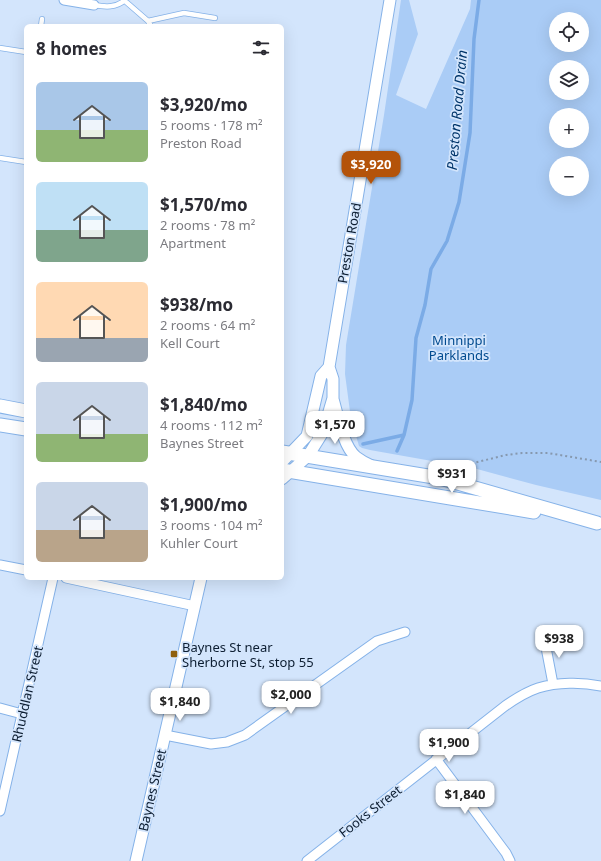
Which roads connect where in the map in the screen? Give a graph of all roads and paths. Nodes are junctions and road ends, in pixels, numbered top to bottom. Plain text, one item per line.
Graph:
1 (64, 0) edge
2 (390, 0) edge
3 (125, 1) edge
4 (94, 5) joint
5 (214, 18) dead end
6 (42, 19) dead end
7 (148, 21) junction
8 (41, 24) edge
9 (150, 24) edge
10 (0, 48) edge
11 (24, 52) edge
12 (0, 158) edge
13 (24, 162) edge
14 (328, 367) junction
15 (333, 398) junction
16 (0, 406) edge
17 (24, 411) edge
18 (0, 424) edge
19 (24, 429) edge
20 (287, 452) edge
21 (308, 456) junction
22 (594, 458) dead end
23 (594, 461) junction
24 (601, 462) edge
25 (373, 467) junction
26 (458, 468) dead end
27 (284, 471) edge
28 (599, 523) edge
29 (0, 565) edge
30 (24, 570) edge
31 (53, 580) edge
32 (75, 580) edge
33 (201, 580) edge
34 (195, 606) junction
35 (405, 632) dead end
36 (544, 637) dead end
37 (553, 684) junction
38 (601, 686) edge
39 (0, 708) edge
40 (22, 714) junction
41 (165, 734) junction
42 (436, 759) junction
43 (0, 811) edge
44 (136, 861) edge
45 (307, 861) edge
46 (510, 861) edge

1 - 4 street
2 - 14 street, Preston Road
3 - 4 lane
3 - 7 lane
5 - 7 lane
6 - 8 lane
7 - 9 lane
10 - 11 lane
12 - 13 lane
14 - 15 street, Preston Road
14 - 20 street, Preston Road
15 - 21 street, Preston Road
15 - 25 street
16 - 17 main road
18 - 19 main road
20 - 21 main road
20 - 27 street
21 - 25 main road
21 - 27 street
22 - 23 path
23 - 24 path
23 - 26 path
25 - 28 main road
27 - 28 main road
29 - 30 street
31 - 40 street, Rhuddlan Street
32 - 34 street
33 - 34 street, Baynes Street
34 - 41 street, Baynes Street
35 - 41 street
36 - 37 street
37 - 38 street, Fooks Street
37 - 42 street, Fooks Street
39 - 40 street
40 - 43 street, Rhuddlan Street
41 - 44 street, Baynes Street
42 - 45 street, Fooks Street
42 - 46 street

